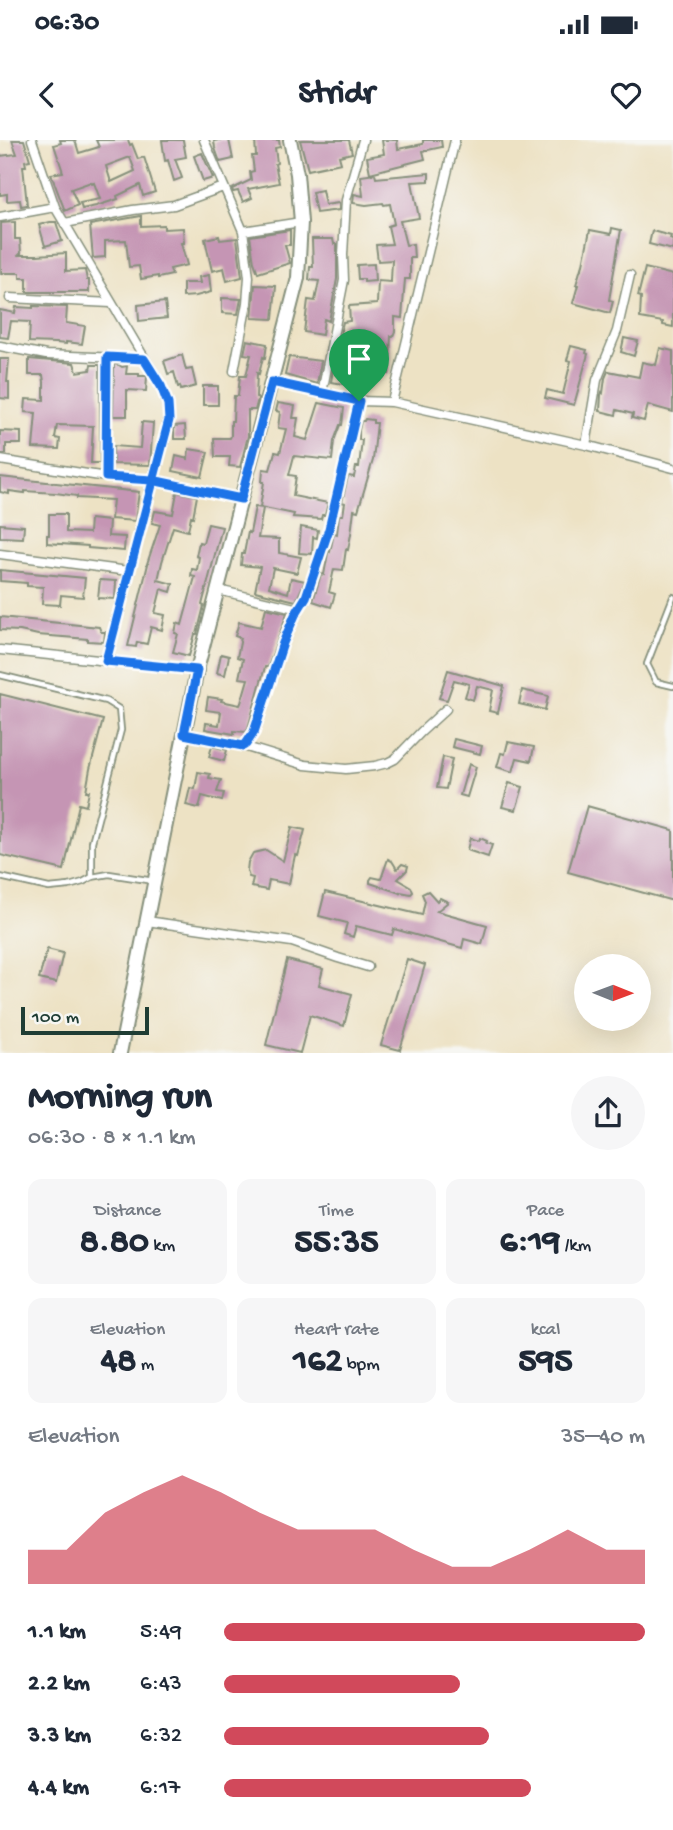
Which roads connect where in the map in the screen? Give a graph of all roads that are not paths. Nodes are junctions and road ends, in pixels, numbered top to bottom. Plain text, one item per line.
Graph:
1 (32, 140) edge
2 (204, 140) edge
3 (290, 140) edge
4 (363, 140) edge
5 (455, 140) edge
6 (223, 187) junction
7 (55, 207) junction
8 (0, 217) edge
9 (301, 222) junction
10 (65, 223) junction
11 (243, 230) junction
12 (629, 275) dead end
13 (10, 298) dead end
14 (111, 303) junction
15 (0, 346) edge
16 (107, 357) junction
17 (144, 359) junction
18 (234, 371) dead end
19 (272, 382) junction
20 (322, 393) junction
21 (359, 401) junction
22 (392, 402) junction
23 (586, 445) junction
24 (0, 460) edge
25 (673, 468) edge
26 (106, 477) junction
27 (152, 480) junction
28 (241, 499) junction
29 (0, 554) edge
30 (128, 572) junction
31 (218, 590) junction
32 (673, 597) edge
33 (299, 609) junction
34 (0, 650) edge
35 (106, 661) junction
36 (197, 670) junction
37 (0, 674) edge
38 (673, 687) edge
39 (446, 709) dead end
40 (184, 734) junction
41 (243, 746) junction
42 (0, 877) edge
43 (92, 877) junction
44 (155, 881) junction
45 (147, 921) junction
46 (368, 967) dead end
47 (120, 1053) edge

1 - 7 street
2 - 6 street
3 - 9 street
4 - 20 street
5 - 22 street
6 - 10 street
6 - 11 street
7 - 8 street
7 - 10 street
9 - 11 street
9 - 19 street
10 - 14 street
11 - 18 street
12 - 23 street
13 - 14 street
14 - 17 street
15 - 16 street
16 - 17 street
16 - 26 street
17 - 27 street
19 - 20 street
19 - 28 street
20 - 21 street
21 - 22 street
21 - 33 street
22 - 23 street
23 - 25 street
24 - 26 street
26 - 27 street
27 - 28 street
27 - 30 street
28 - 31 street
29 - 30 street
30 - 35 street
31 - 33 street
31 - 36 street
32 - 38 lane
33 - 41 street
34 - 35 street
35 - 36 street
36 - 40 street
37 - 43 lane
39 - 41 street
40 - 41 street
40 - 44 street
42 - 43 lane
43 - 44 lane
44 - 45 street
45 - 46 street
45 - 47 street

